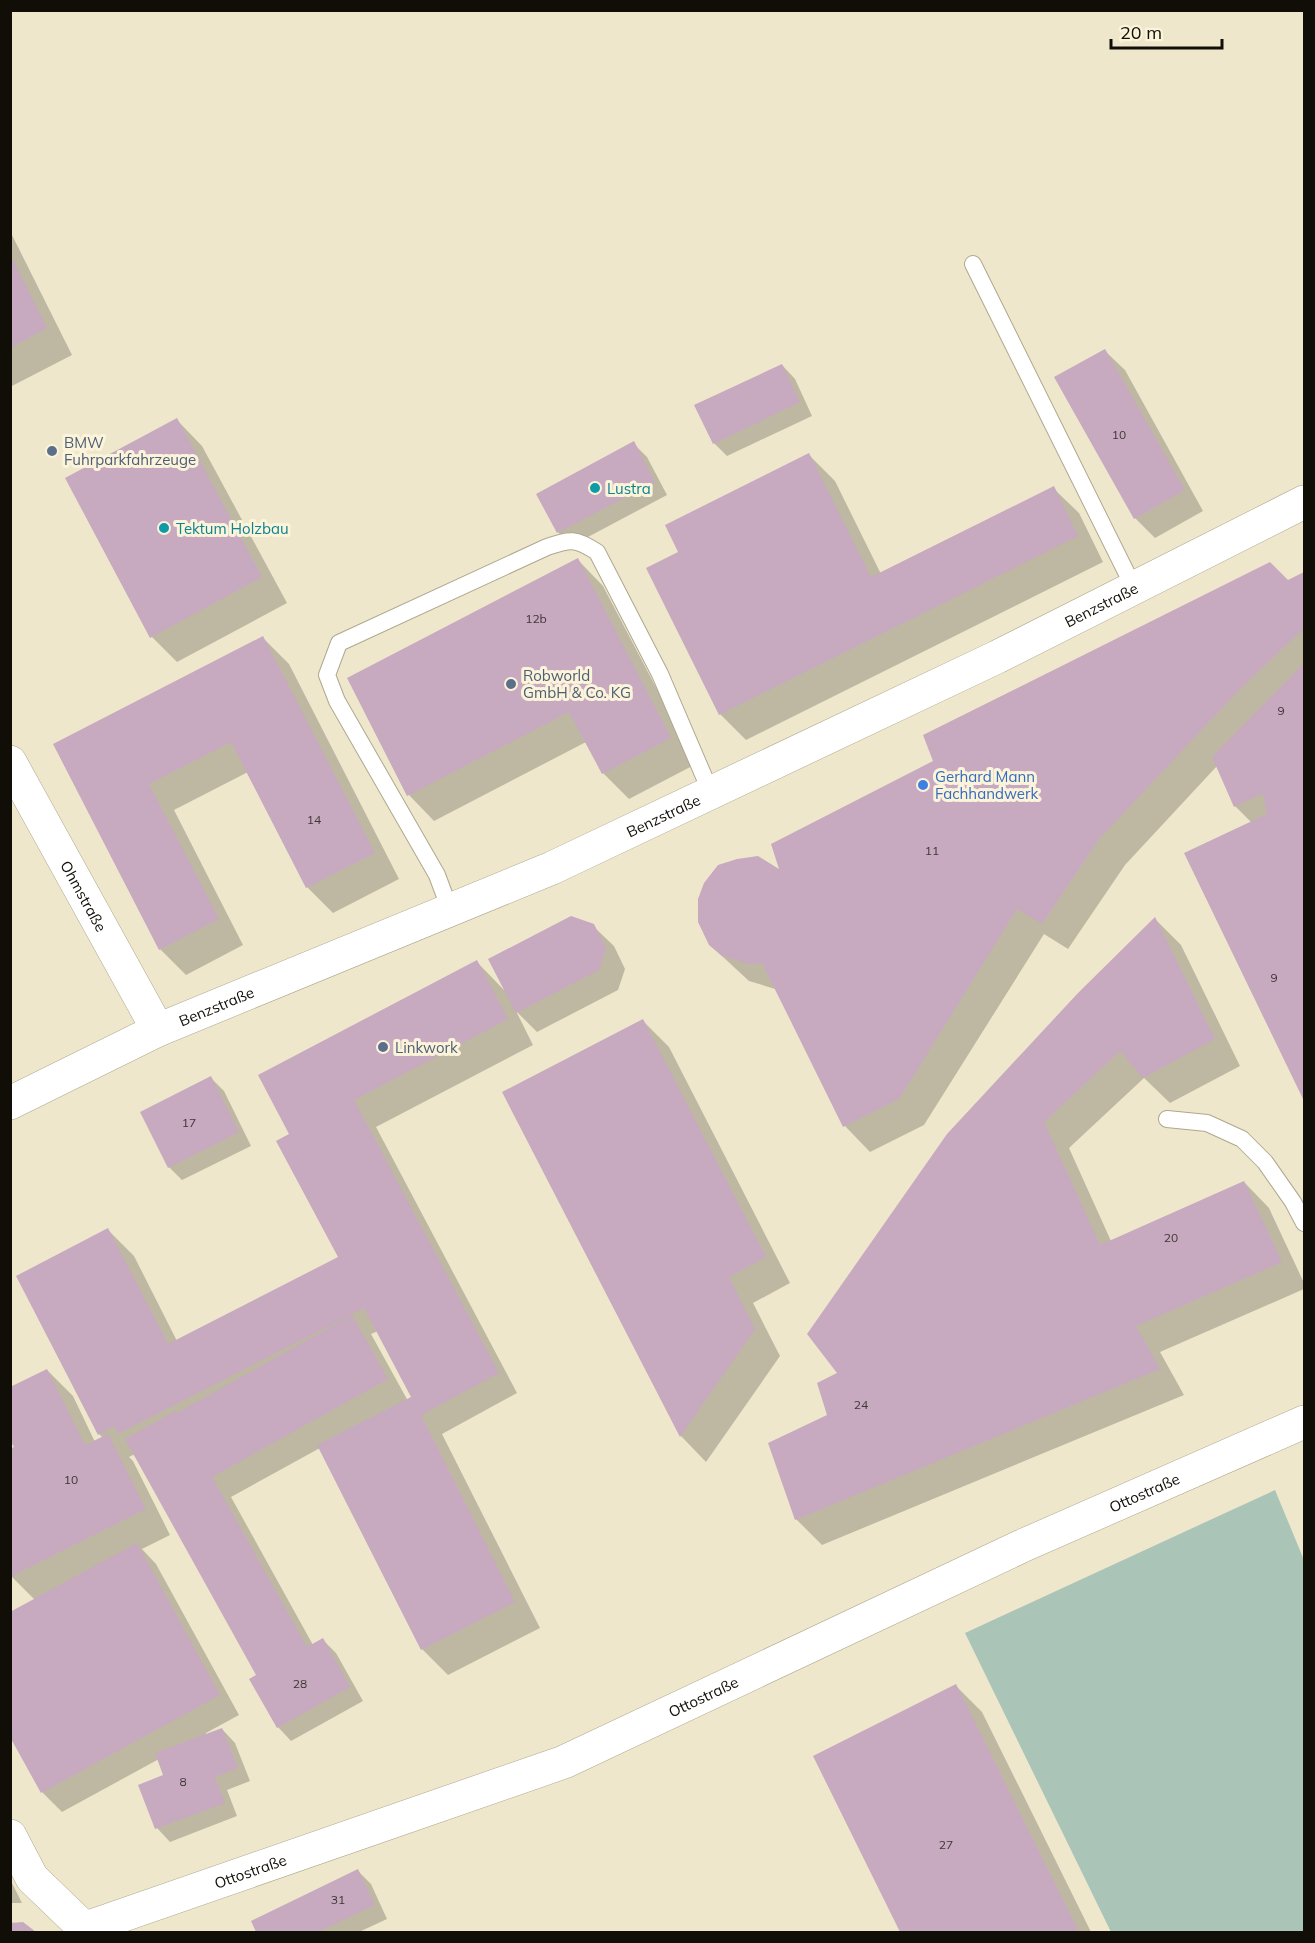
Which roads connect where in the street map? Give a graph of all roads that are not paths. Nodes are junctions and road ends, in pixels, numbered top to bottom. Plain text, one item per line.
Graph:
1 (973, 264) dead end
2 (1305, 502) edge
3 (1134, 588) junction
4 (10, 762) edge
5 (711, 793) junction
6 (450, 910) junction
7 (158, 1030) junction
8 (10, 1102) edge
9 (1167, 1119) dead end
10 (1305, 1223) edge
11 (1305, 1422) edge
12 (10, 1836) edge
13 (86, 1931) edge

1 - 3 lane
2 - 3 street, Benzstraße
3 - 5 street, Benzstraße
4 - 7 street, Ohmstraße
5 - 6 street, Benzstraße
5 - 6 lane
6 - 7 street, Benzstraße
7 - 8 street, Benzstraße
9 - 10 lane
11 - 13 street, Ottostraße
12 - 13 street

